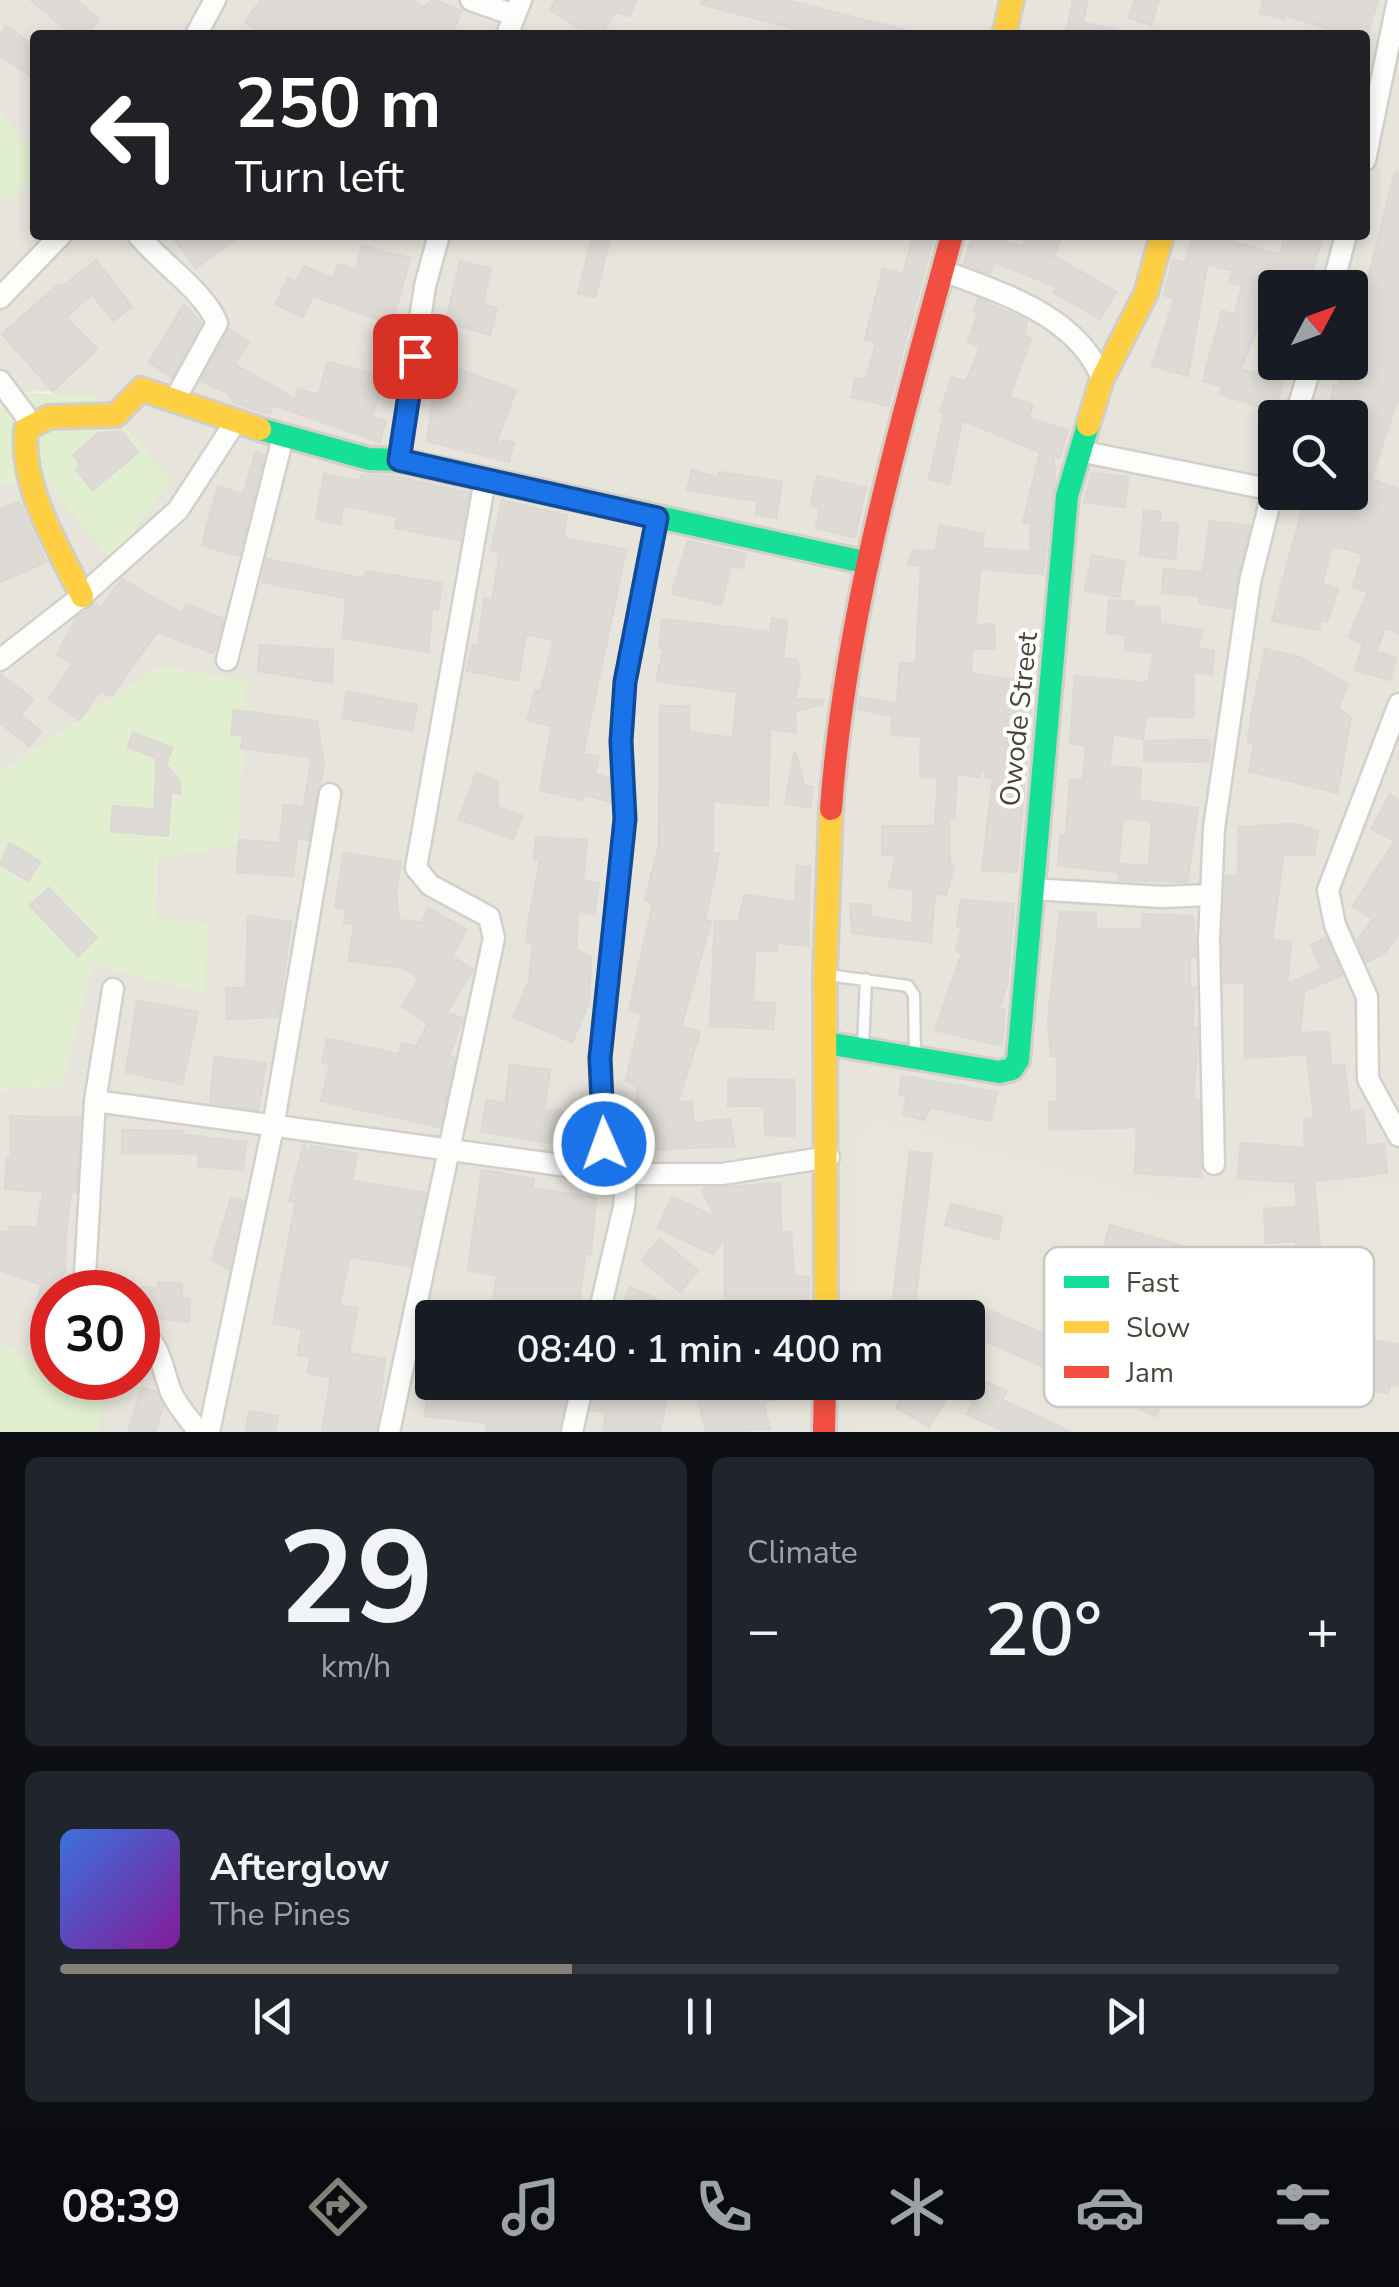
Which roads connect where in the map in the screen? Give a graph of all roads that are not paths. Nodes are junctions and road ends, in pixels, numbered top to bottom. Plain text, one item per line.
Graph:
1 (470, 0) edge
2 (1012, 0) edge
3 (1398, 0) edge
4 (213, 1) edge
5 (514, 17) edge
6 (198, 30) edge
7 (1005, 30) edge
8 (1371, 109) edge
9 (56, 240) edge
10 (142, 240) edge
11 (437, 240) edge
12 (951, 240) edge
13 (1161, 240) edge
14 (1345, 240) edge
15 (1337, 270) edge
16 (943, 272) junction
17 (0, 298) edge
18 (1102, 379) junction
19 (0, 382) edge
20 (174, 401) junction
21 (236, 422) junction
22 (31, 423) junction
23 (284, 437) junction
24 (1084, 452) junction
25 (399, 460) junction
26 (485, 480) junction
27 (1258, 483) edge
28 (1269, 510) edge
29 (657, 518) junction
30 (868, 563) junction
31 (82, 596) junction
32 (0, 660) edge
33 (227, 660) dead end
34 (1397, 716) edge
35 (330, 794) dead end
36 (1032, 890) junction
37 (1210, 895) junction
38 (827, 975) junction
39 (866, 979) junction
40 (113, 989) dead end
41 (826, 1044) junction
42 (863, 1048) junction
43 (915, 1056) junction
44 (95, 1101) junction
45 (274, 1127) junction
46 (1399, 1136) edge
47 (451, 1147) junction
48 (829, 1157) junction
49 (1214, 1164) dead end
50 (604, 1171) junction
51 (626, 1174) junction
52 (85, 1270) edge
53 (602, 1300) edge
54 (826, 1300) edge
55 (160, 1354) edge
56 (579, 1400) edge
57 (825, 1400) edge
58 (199, 1432) edge
59 (209, 1432) edge
60 (388, 1432) edge
61 (572, 1432) edge
62 (824, 1432) edge

1 - 5 street
2 - 7 street
3 - 8 street
4 - 6 street
9 - 17 street
10 - 20 street
11 - 25 street
12 - 16 street
13 - 18 street, Owode Street
14 - 15 street
16 - 18 street
16 - 30 street
18 - 24 street, Owode Street
19 - 22 street
20 - 21 street
20 - 22 street
21 - 23 street
21 - 31 street
22 - 31 street
23 - 25 street
23 - 33 street
24 - 27 street
24 - 36 street, Owode Street
25 - 26 street
26 - 29 street
26 - 47 street
28 - 37 street
29 - 30 street
29 - 50 street
30 - 38 street
31 - 32 street
34 - 46 street
35 - 45 street
36 - 37 street
36 - 43 street, Owode Street
37 - 49 street
38 - 39 lane
38 - 41 street
39 - 42 lane
39 - 43 lane
40 - 44 street
41 - 42 street
41 - 48 street
42 - 43 street
44 - 45 street
44 - 52 street
45 - 47 street
45 - 59 street
47 - 50 street
47 - 60 street
48 - 51 street
48 - 54 street
50 - 51 street
51 - 53 street
55 - 58 street
56 - 61 street
57 - 62 street

